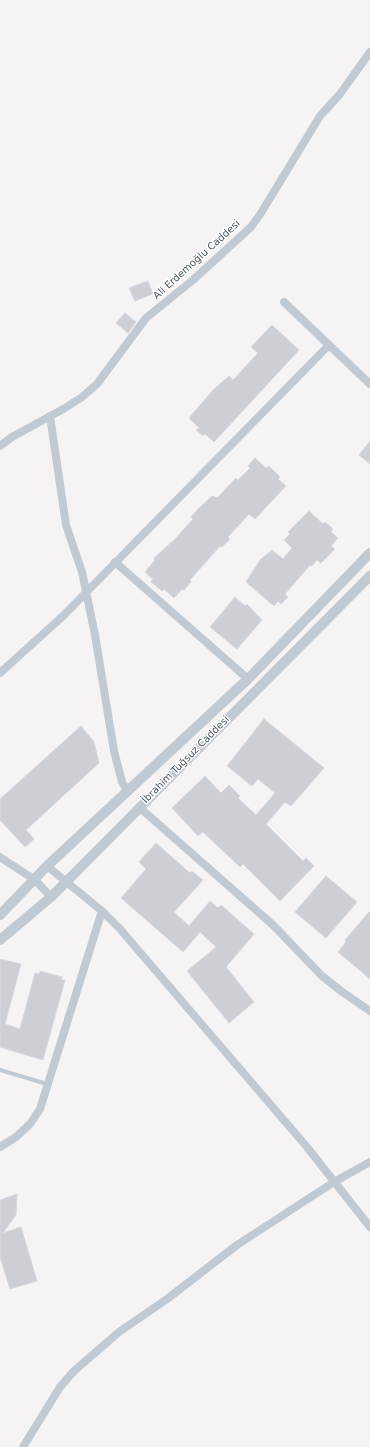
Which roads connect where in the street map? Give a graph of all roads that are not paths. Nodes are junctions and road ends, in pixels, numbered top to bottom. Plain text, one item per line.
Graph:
1 (370, 52) edge
2 (284, 302) dead end
3 (329, 345) junction
4 (370, 384) edge
5 (50, 416) junction
6 (0, 446) edge
7 (370, 553) edge
8 (116, 562) junction
9 (370, 576) edge
10 (86, 591) junction
11 (0, 673) edge
12 (248, 679) junction
13 (128, 792) junction
14 (139, 807) junction
15 (0, 856) edge
16 (47, 866) junction
17 (35, 880) junction
18 (66, 881) junction
19 (51, 898) junction
20 (102, 911) junction
21 (0, 915) edge
22 (0, 940) edge
23 (370, 1011) edge
24 (0, 1070) edge
25 (47, 1084) junction
26 (0, 1147) edge
27 (370, 1162) edge
28 (334, 1182) junction
29 (370, 1227) edge
30 (23, 1447) edge

1 - 5 street, Ali Erdemoğlu Caddesi
2 - 3 street
3 - 4 street
3 - 8 street
5 - 6 street, Ali Erdemoğlu Caddesi
5 - 10 street
7 - 12 street, İbrahim Tuğsuz Caddesi
8 - 10 street
8 - 12 street
9 - 14 street, İbrahim Tuğsuz Caddesi
10 - 11 street
10 - 13 street
12 - 13 street, İbrahim Tuğsuz Caddesi
13 - 16 street, İbrahim Tuğsuz Caddesi
14 - 18 street, İbrahim Tuğsuz Caddesi
14 - 23 street
15 - 17 street
16 - 17 street, İbrahim Tuğsuz Caddesi
16 - 18 street
17 - 19 street
17 - 21 street, İbrahim Tuğsuz Caddesi
18 - 19 street, İbrahim Tuğsuz Caddesi
18 - 20 street
19 - 22 street, İbrahim Tuğsuz Caddesi
20 - 25 street
20 - 28 street
24 - 25 lane
25 - 26 street
27 - 28 street
28 - 29 street
28 - 30 street

